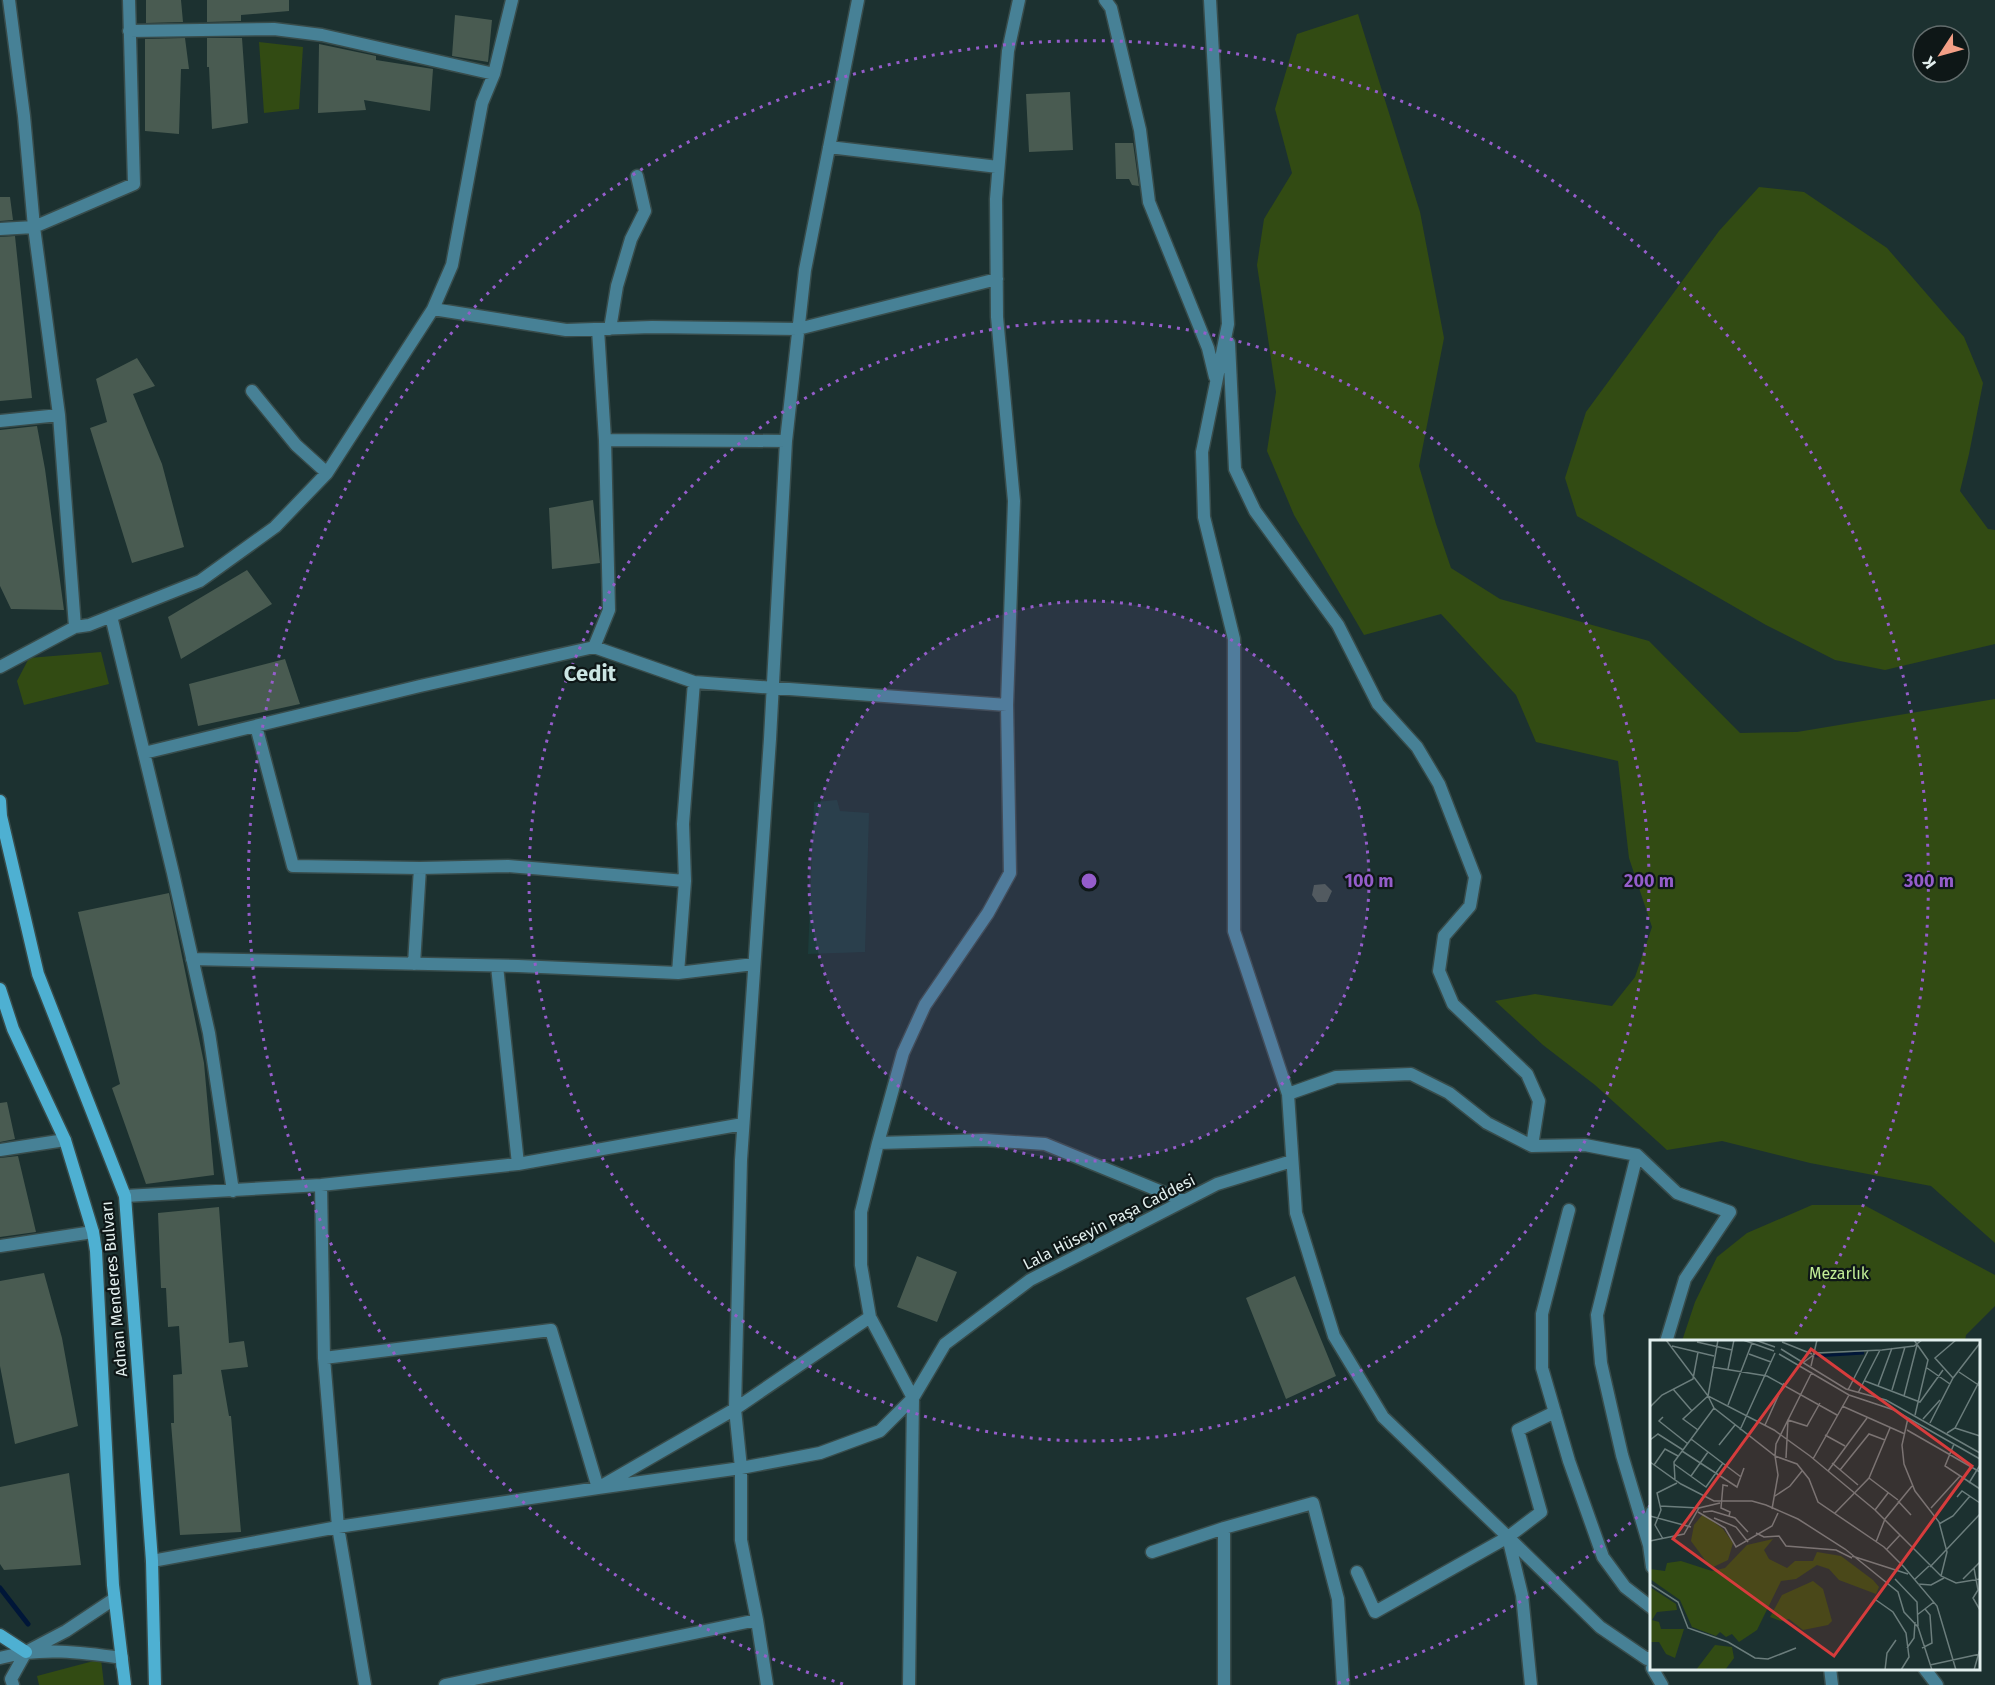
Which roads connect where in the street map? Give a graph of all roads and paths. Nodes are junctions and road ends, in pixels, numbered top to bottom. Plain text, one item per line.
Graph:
1 (9, 0) edge
2 (129, 0) edge
3 (512, 0) edge
4 (858, 0) edge
5 (1019, 0) edge
6 (1105, 0) edge
7 (1210, 0) edge
8 (129, 31) junction
9 (494, 74) junction
10 (829, 147) junction
11 (998, 167) junction
12 (637, 176) dead end
13 (34, 227) junction
14 (0, 229) edge
15 (997, 279) junction
16 (433, 309) junction
17 (1228, 324) junction
18 (604, 329) junction
19 (798, 329) junction
20 (1216, 382) junction
21 (252, 391) dead end
22 (59, 414) junction
23 (0, 421) edge
24 (605, 440) junction
25 (786, 441) junction
26 (327, 473) junction
27 (111, 616) junction
28 (75, 627) junction
29 (594, 647) junction
30 (0, 667) edge
31 (694, 682) junction
32 (773, 687) junction
33 (1007, 705) junction
34 (256, 726) junction
35 (144, 753) junction
36 (0, 801) edge
37 (420, 868) junction
38 (686, 881) junction
39 (192, 959) junction
40 (414, 964) junction
41 (754, 964) junction
42 (497, 966) junction
43 (678, 973) junction
44 (0, 989) edge
45 (1288, 1094) junction
46 (743, 1124) junction
47 (66, 1140) junction
48 (878, 1143) junction
49 (1532, 1146) junction
50 (0, 1150) edge
51 (1637, 1155) junction
52 (1292, 1161) junction
53 (518, 1164) junction
54 (321, 1185) junction
55 (233, 1191) junction
56 (125, 1196) junction
57 (1184, 1201) junction
58 (1569, 1210) dead end
59 (93, 1232) junction
60 (0, 1246) edge
61 (870, 1317) junction
62 (1666, 1340) edge
63 (324, 1358) junction
64 (914, 1398) junction
65 (735, 1409) junction
66 (1555, 1412) junction
67 (741, 1468) junction
68 (598, 1488) junction
69 (338, 1527) junction
70 (1224, 1528) junction
71 (1650, 1534) edge
72 (1508, 1538) junction
73 (1649, 1545) junction
74 (1152, 1552) dead end
75 (1650, 1552) edge
76 (152, 1561) junction
77 (1357, 1572) dead end
78 (114, 1599) junction
79 (1650, 1606) edge
80 (757, 1620) junction
81 (0, 1635) edge
82 (26, 1652) junction
83 (0, 1658) edge
84 (122, 1658) junction
85 (1650, 1663) edge
86 (1654, 1670) edge
87 (1830, 1670) edge
88 (1926, 1670) edge
89 (13, 1685) edge
90 (124, 1685) edge
91 (155, 1685) edge
92 (365, 1685) edge
93 (445, 1685) edge
94 (767, 1685) edge
95 (909, 1685) edge
96 (1224, 1685) edge
97 (1342, 1685) edge
98 (1531, 1685) edge
99 (1662, 1685) edge
100 (1832, 1685) edge
101 (1937, 1685) edge

1 - 13 street
2 - 8 street
3 - 9 street
4 - 10 street
5 - 11 street
6 - 20 street
7 - 17 street
8 - 9 street
8 - 13 street
9 - 16 street
10 - 11 street
10 - 19 street
11 - 15 street
12 - 18 street
13 - 14 street
13 - 22 street
15 - 19 street
15 - 33 street
16 - 18 street
16 - 26 street
17 - 20 street
17 - 49 street
18 - 19 street
18 - 24 street
19 - 25 street
20 - 45 street
21 - 26 street
22 - 23 street
22 - 28 street
24 - 25 street
24 - 29 street
25 - 32 street
26 - 27 street
27 - 28 street
27 - 35 street
28 - 30 street
29 - 31 street
29 - 34 street
31 - 32 street
31 - 38 street
32 - 33 street
32 - 41 street
33 - 48 street
34 - 35 street
34 - 37 street
35 - 39 street
36 - 56 main road, Adnan Menderes Bulvarı
37 - 38 street
37 - 40 street
38 - 43 street
39 - 40 street
39 - 55 street
40 - 42 street
41 - 43 street
41 - 46 street
42 - 43 street
42 - 53 street
44 - 47 main road, Adnan Menderes Bulvarı
45 - 49 street
45 - 52 street
46 - 53 street
46 - 65 street
47 - 50 street
47 - 59 main road, Adnan Menderes Bulvarı
48 - 57 street
48 - 61 street
49 - 51 street
51 - 62 street
51 - 73 street
52 - 57 street, Lala Hüseyin Paşa Caddesi
52 - 72 street
53 - 54 street
54 - 55 street
54 - 63 street
55 - 56 street
56 - 76 main road, Adnan Menderes Bulvarı
57 - 64 street, Lala Hüseyin Paşa Caddesi
58 - 66 street
59 - 60 street
59 - 78 main road, Adnan Menderes Bulvarı
61 - 64 street
61 - 65 street
63 - 68 street
63 - 69 street
64 - 67 street
64 - 95 street, Lala Hüseyin Paşa Caddesi
65 - 67 street
65 - 68 street
66 - 72 street
66 - 79 street
67 - 68 street
67 - 80 street
68 - 69 street
69 - 76 street
69 - 92 street
70 - 74 street
70 - 96 street
70 - 97 street
71 - 73 street
72 - 77 street
72 - 85 street
72 - 98 street
73 - 75 street
76 - 91 main road, Adnan Menderes Bulvarı
78 - 82 street
78 - 84 main road, Adnan Menderes Bulvarı
80 - 93 street
80 - 94 street
81 - 82 main road
82 - 83 street
82 - 84 street
82 - 89 street
84 - 90 main road, Adnan Menderes Bulvarı
86 - 99 street
87 - 100 street
88 - 101 street

